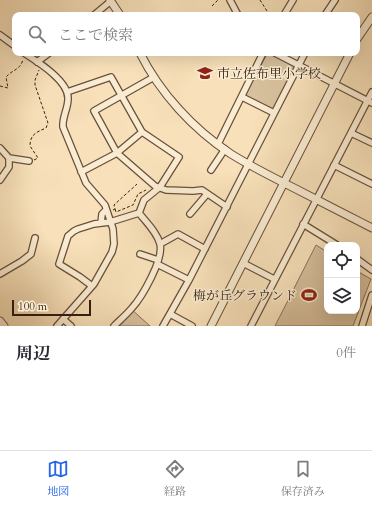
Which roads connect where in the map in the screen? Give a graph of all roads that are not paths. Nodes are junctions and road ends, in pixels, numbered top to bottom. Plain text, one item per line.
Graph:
1 (230, 0) edge
2 (293, 0) edge
3 (335, 0) edge
4 (110, 1) edge
5 (97, 12) edge
6 (118, 12) edge
7 (236, 12) edge
8 (286, 12) edge
9 (327, 12) edge
10 (372, 18) edge
11 (0, 35) edge
12 (360, 35) edge
13 (12, 44) edge
14 (29, 56) edge
15 (47, 56) edge
16 (142, 56) edge
17 (262, 56) edge
18 (281, 56) edge
19 (303, 56) edge
20 (348, 56) edge
21 (40, 64) junction
22 (298, 65) junction
23 (154, 77) junction
24 (334, 84) junction
25 (67, 92) junction
26 (372, 92) edge
27 (121, 95) junction
28 (242, 97) junction
29 (370, 102) edge
30 (274, 113) junction
31 (142, 132) junction
32 (351, 133) junction
33 (218, 144) junction
34 (372, 144) edge
35 (0, 148) edge
36 (225, 149) junction
37 (117, 153) junction
38 (9, 158) junction
39 (29, 161) road end
40 (249, 164) junction
41 (334, 165) junction
42 (211, 170) dead end
43 (81, 172) junction
44 (0, 180) edge
45 (284, 183) junction
46 (372, 184) edge
47 (159, 188) junction
48 (207, 194) junction
49 (316, 199) junction
50 (227, 206) junction
51 (106, 211) junction
52 (139, 212) junction
53 (190, 214) dead end
54 (110, 222) junction
55 (101, 224) junction
56 (303, 224) junction
57 (372, 228) edge
58 (34, 238) dead end
59 (332, 242) edge
60 (160, 244) junction
61 (206, 249) junction
62 (140, 254) dead end
63 (360, 261) edge
64 (158, 262) junction
65 (243, 263) junction
66 (372, 270) edge
67 (0, 274) edge
68 (274, 279) junction
69 (189, 280) junction
70 (92, 286) junction
71 (372, 295) edge
72 (370, 310) edge
73 (170, 314) junction
74 (63, 319) junction
75 (0, 321) edge
76 (4, 326) edge
77 (57, 326) edge
78 (71, 326) edge
79 (114, 326) edge
80 (163, 326) edge
81 (192, 326) edge
82 (211, 326) edge
83 (251, 326) edge
84 (362, 326) edge

1 - 7 street
2 - 8 street
3 - 9 street
4 - 5 street
4 - 6 street
10 - 12 street
11 - 13 street
14 - 21 street
15 - 21 street
16 - 23 street
17 - 28 street
18 - 22 street
19 - 22 street
20 - 24 street
21 - 25 street
22 - 24 street
22 - 30 street
23 - 27 street
23 - 33 street
24 - 29 street
24 - 45 street
25 - 27 street
25 - 43 street
26 - 29 street
27 - 31 street
27 - 37 street
28 - 30 street
28 - 33 street
29 - 32 street
30 - 40 street
31 - 37 street
31 - 47 street
32 - 34 street
32 - 41 street
33 - 36 street
35 - 38 street
36 - 40 street
36 - 42 street
37 - 43 street
37 - 47 street
38 - 39 street
38 - 44 street
40 - 45 street
40 - 50 street
41 - 46 street
41 - 49 street
43 - 51 street
45 - 49 street
45 - 65 street
47 - 48 street
47 - 52 street
48 - 50 street
48 - 53 street
49 - 56 street
49 - 57 street
50 - 61 street
51 - 54 street
51 - 55 street
52 - 54 street
52 - 60 street
54 - 55 street
54 - 70 street
55 - 70 street
56 - 59 street
56 - 68 street
58 - 67 street
60 - 61 street
60 - 64 street
61 - 69 street
62 - 64 street
63 - 66 street
64 - 69 street
64 - 79 street
65 - 68 street
65 - 82 street
68 - 83 street
69 - 73 street
70 - 74 street
71 - 72 street
72 - 84 street
73 - 80 street
73 - 81 street
74 - 77 street
74 - 78 street
75 - 76 street

